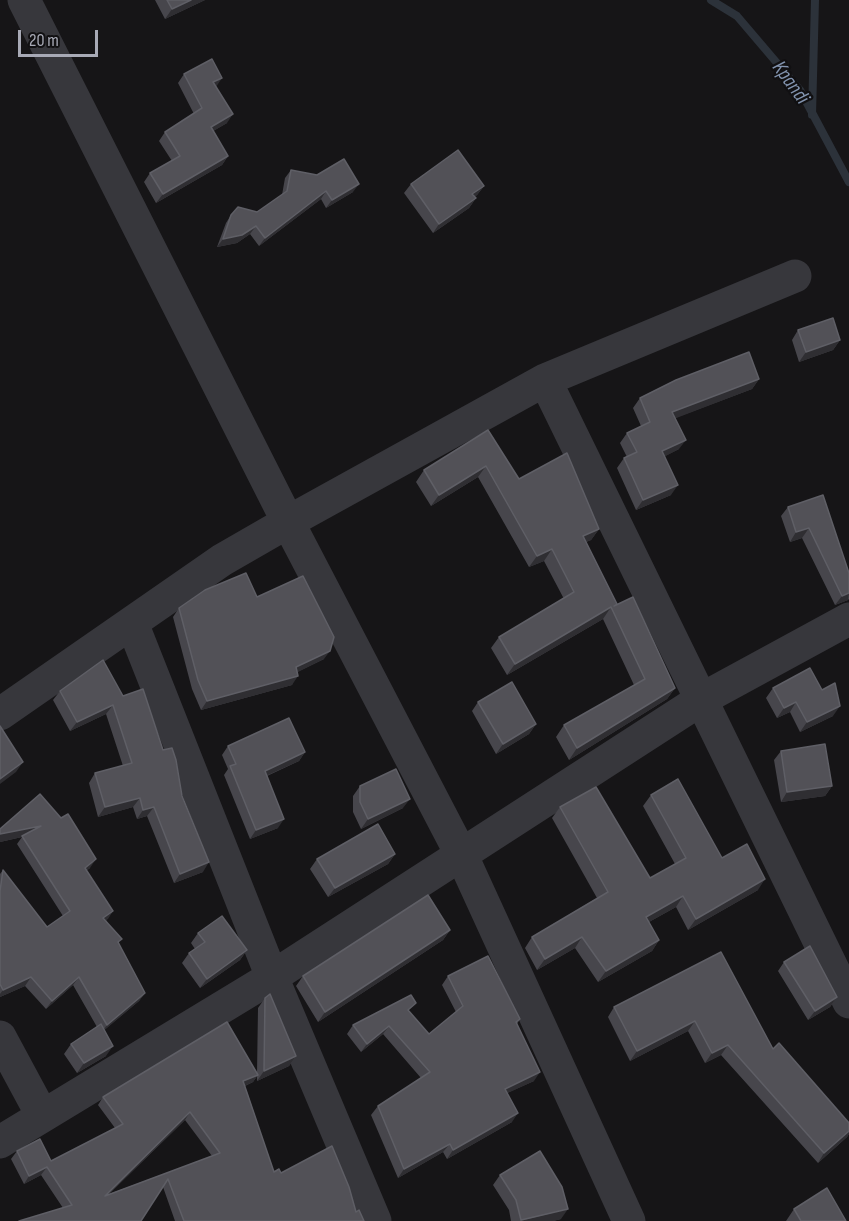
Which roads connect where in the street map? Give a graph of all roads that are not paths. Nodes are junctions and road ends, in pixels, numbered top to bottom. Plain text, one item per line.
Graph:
1 (24, 0) edge
2 (795, 276) dead end
3 (545, 380) junction
4 (288, 522) junction
5 (849, 618) edge
6 (132, 623) junction
7 (702, 699) junction
8 (0, 714) edge
9 (462, 856) junction
10 (272, 977) junction
11 (849, 1002) edge
12 (0, 1037) edge
13 (42, 1115) junction
14 (0, 1142) edge
15 (375, 1221) edge
16 (629, 1221) edge

1 - 4 street
2 - 3 street
3 - 4 street
3 - 7 street
4 - 6 street
4 - 9 street
5 - 7 street
6 - 8 street
6 - 10 street
7 - 9 street
7 - 11 street
9 - 10 street
9 - 16 street
10 - 13 street
10 - 15 street
12 - 13 street
13 - 14 street

